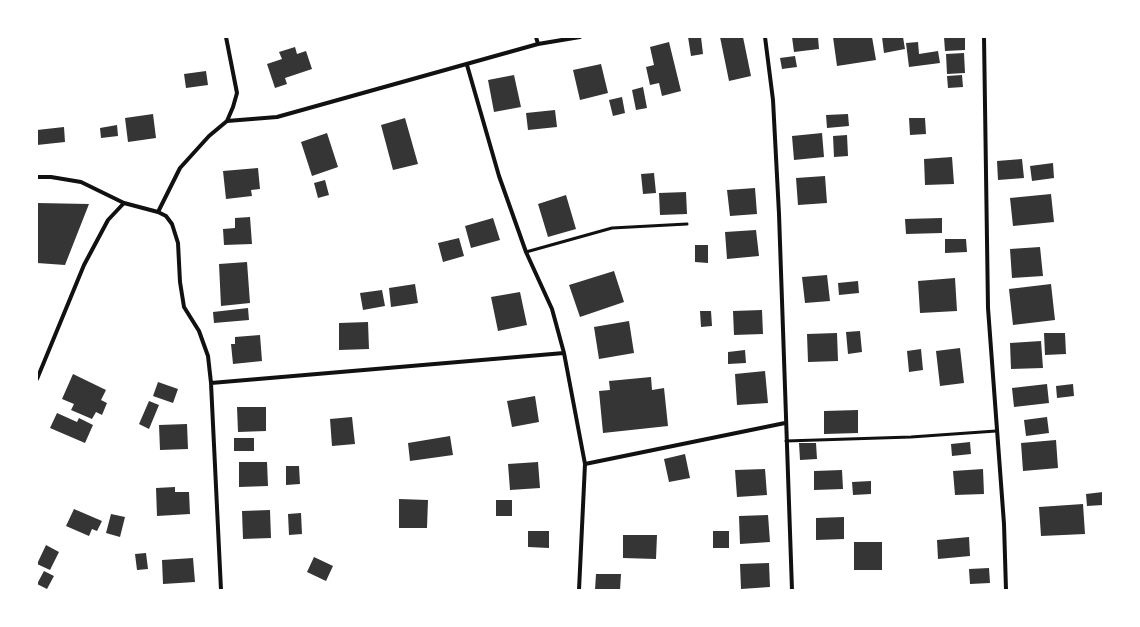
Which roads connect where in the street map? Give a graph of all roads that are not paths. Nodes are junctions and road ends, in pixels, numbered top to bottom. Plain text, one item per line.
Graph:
1 (226, 37) edge
2 (536, 37) edge
3 (580, 37) edge
4 (764, 37) edge
5 (984, 37) edge
6 (538, 44) junction
7 (467, 65) junction
8 (227, 121) junction
9 (37, 177) edge
10 (124, 203) junction
11 (158, 212) junction
12 (687, 224) dead end
13 (526, 252) junction
14 (564, 353) junction
15 (37, 379) edge
16 (211, 384) junction
17 (785, 423) junction
18 (996, 431) junction
19 (786, 441) junction
20 (585, 464) junction
21 (221, 590) edge
22 (579, 590) edge
23 (792, 590) edge
24 (1006, 590) edge

1 - 8 street
2 - 6 street
3 - 6 street
4 - 17 street
5 - 18 street
6 - 7 street
7 - 8 street
7 - 13 street
8 - 11 street
9 - 10 street
10 - 11 street
10 - 15 street
11 - 16 street
12 - 13 lane
13 - 14 street
14 - 16 street
14 - 20 street
16 - 21 street
17 - 19 street
17 - 20 street
18 - 19 lane
18 - 24 street
19 - 23 street
20 - 22 street

